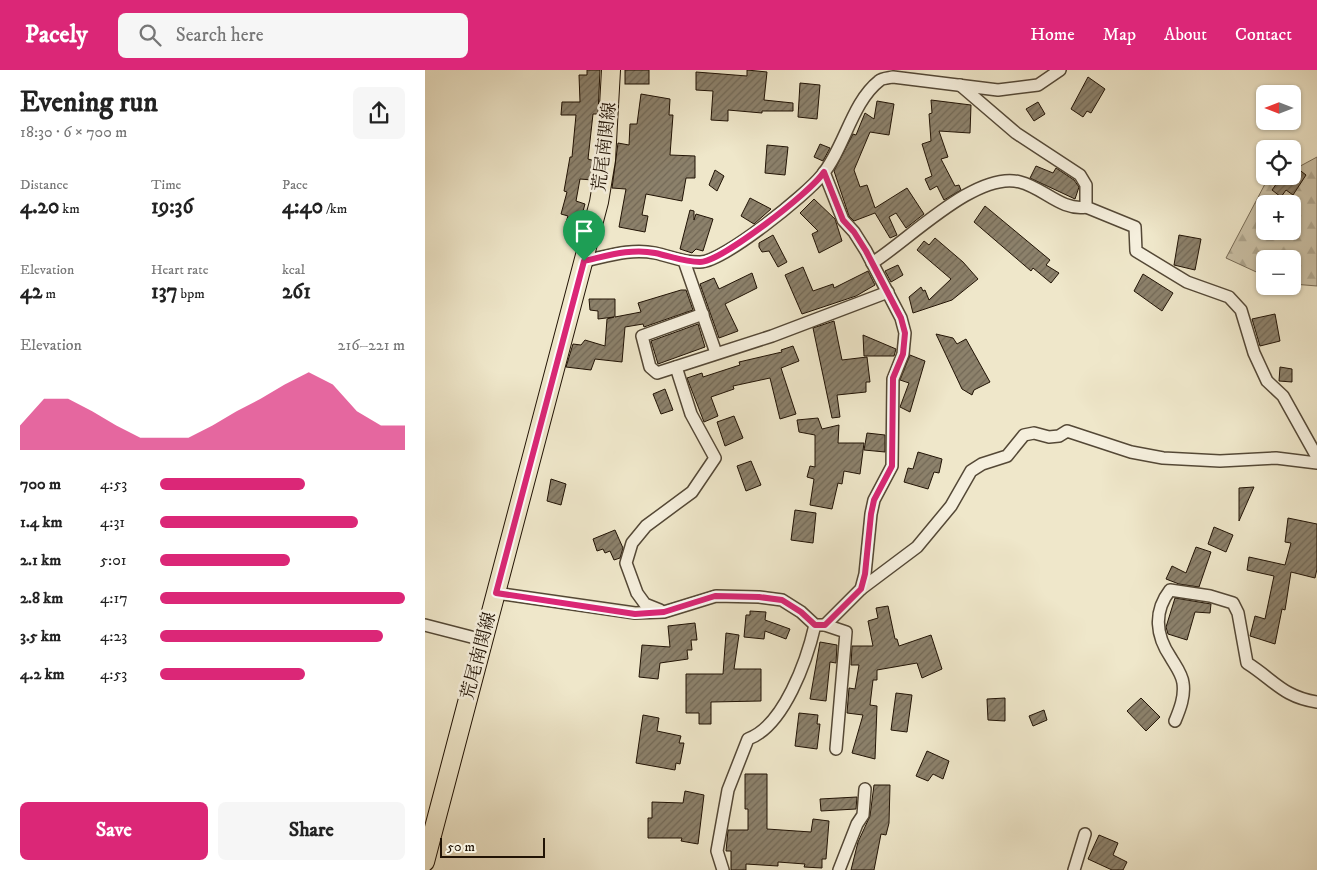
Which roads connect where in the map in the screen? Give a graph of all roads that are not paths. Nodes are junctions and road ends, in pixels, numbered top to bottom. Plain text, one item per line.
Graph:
1 (611, 70) edge
2 (1060, 70) edge
3 (885, 74) edge
4 (960, 85) junction
5 (824, 172) junction
6 (1087, 207) junction
7 (584, 261) junction
8 (683, 261) junction
9 (872, 263) junction
10 (888, 292) junction
11 (703, 314) junction
12 (715, 353) junction
13 (676, 367) junction
14 (1317, 458) edge
15 (1317, 463) edge
16 (861, 589) junction
17 (496, 593) junction
18 (664, 612) junction
19 (425, 625) edge
20 (820, 625) junction
21 (483, 640) junction
22 (1317, 702) edge
23 (1175, 721) dead end
24 (836, 749) dead end
25 (865, 789) dead end
26 (1085, 834) dead end
27 (425, 862) edge
28 (723, 870) edge
29 (839, 870) edge
30 (1075, 870) edge

1 - 7 main road, 荒尾南関線
2 - 4 street
3 - 4 street
3 - 5 street
4 - 6 street
5 - 8 street
5 - 9 street
6 - 9 street
6 - 14 street
7 - 8 street
7 - 17 main road, 荒尾南関線
8 - 11 street
9 - 10 street
10 - 12 street
10 - 16 street
11 - 12 street
11 - 13 street
12 - 13 street
13 - 18 street
15 - 16 street
16 - 20 street
17 - 18 street
17 - 21 main road, 荒尾南関線
18 - 20 street
19 - 21 street
20 - 24 street
20 - 28 street
21 - 27 main road, 荒尾南関線
22 - 23 street
25 - 29 street
26 - 30 street

